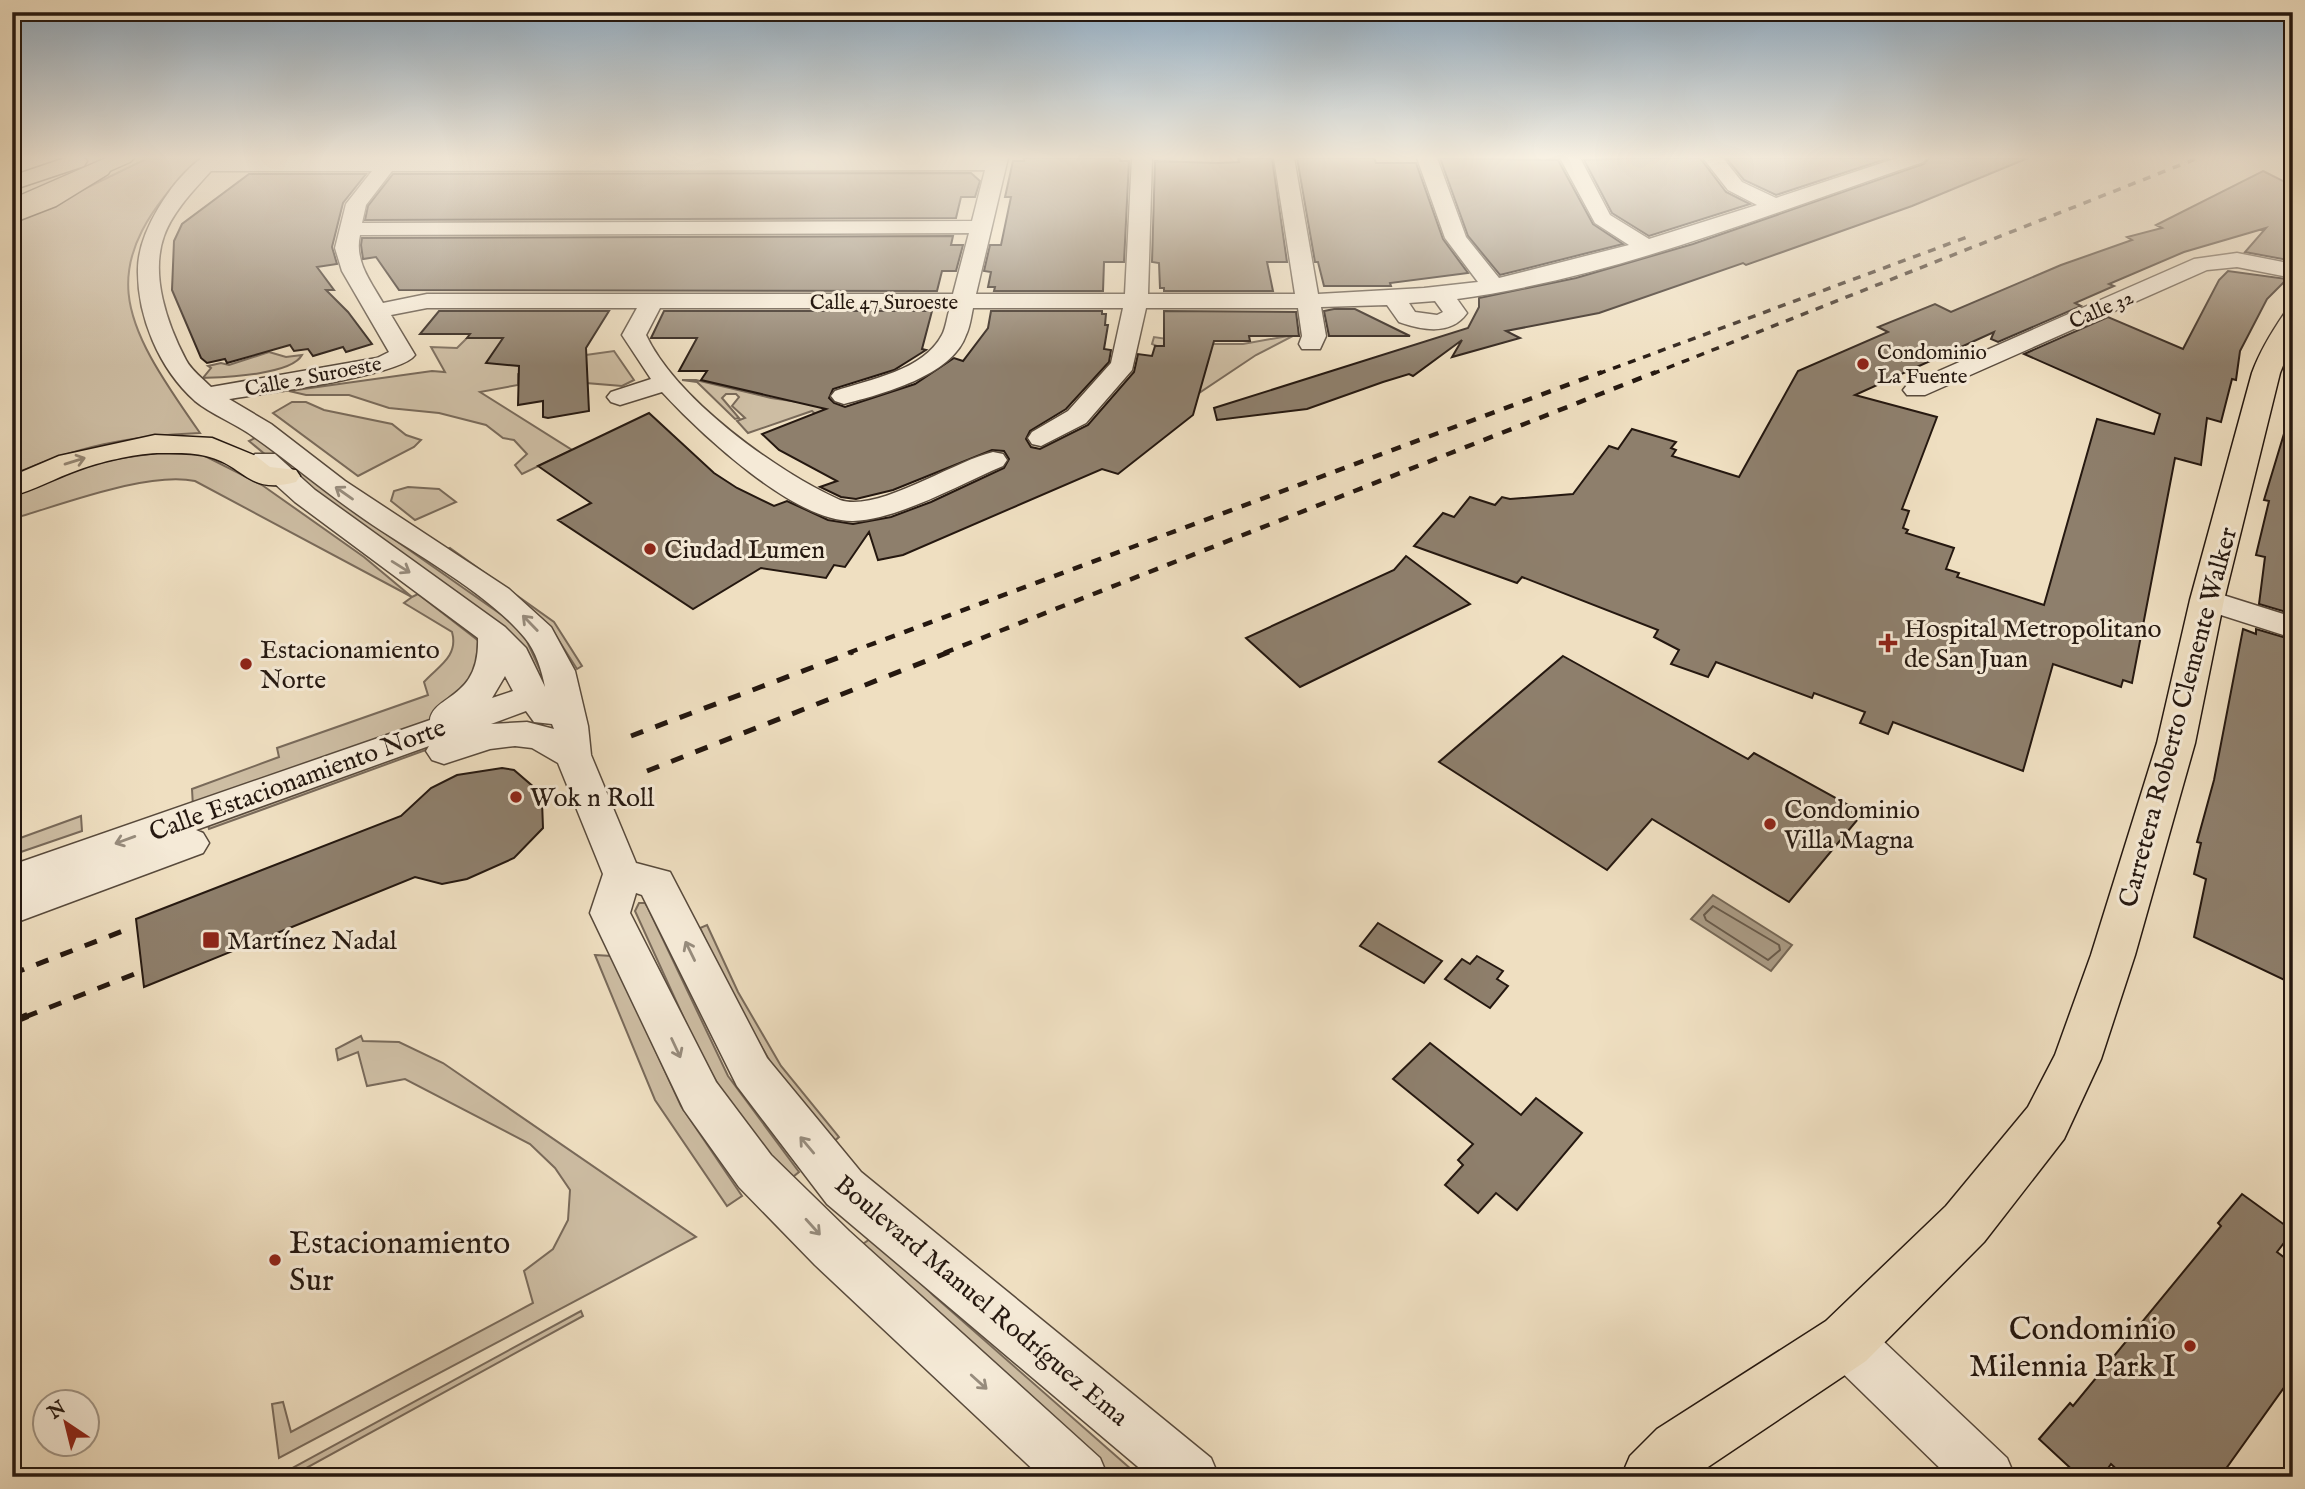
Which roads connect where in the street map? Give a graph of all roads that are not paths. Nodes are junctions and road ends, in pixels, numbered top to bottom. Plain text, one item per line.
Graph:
1 (159, 227) edge
2 (828, 227) edge
3 (982, 227) edge
4 (1139, 227) edge
5 (1296, 227) edge
6 (1451, 227) edge
7 (1616, 227) edge
8 (1706, 227) edge
9 (348, 229) joint
10 (1647, 247) junction
11 (2293, 271) edge
12 (1493, 286) junction
13 (1136, 301) junction
14 (652, 302) junction
15 (964, 302) junction
16 (1308, 302) junction
17 (376, 311) junction
18 (2293, 319) edge
19 (1311, 344) dead end
20 (668, 382) junction
21 (1916, 390) dead end
22 (205, 396) junction
23 (844, 396) dead end
24 (620, 397) dead end
25 (1041, 438) dead end
26 (993, 460) dead end
27 (285, 476) junction
28 (12, 487) edge
29 (2207, 600) junction
30 (2293, 628) edge
31 (494, 634) junction
32 (555, 709) junction
33 (474, 740) junction
34 (370, 753) junction
35 (622, 874) junction
36 (12, 881) edge
37 (12, 908) edge
38 (1846, 1341) junction
39 (1081, 1477) edge
40 (1192, 1477) edge
41 (1651, 1477) edge
42 (1988, 1477) edge

1 - 22 street
2 - 9 street
3 - 15 street
4 - 13 street
5 - 16 street
6 - 12 street
7 - 10 street
8 - 10 street, Calle 47 Suroeste
9 - 17 street, Calle 2 Suroeste
10 - 12 street, Calle 47 Suroeste
11 - 21 street, Calle 32
12 - 16 street, Calle 47 Suroeste
13 - 15 street, Calle 47 Suroeste
13 - 16 street, Calle 47 Suroeste
13 - 25 street
14 - 15 street, Calle 47 Suroeste
14 - 17 street, Calle 47 Suroeste
14 - 20 street
15 - 23 street
16 - 19 street
17 - 22 street, Calle 2 Suroeste
18 - 29 main road, Carretera Roberto Clemente Walker
20 - 24 street
20 - 26 street
22 - 27 street
32 -> 22 street
28 -> 27 main road
27 -> 31 street
29 - 30 street
29 - 38 main road, Carretera Roberto Clemente Walker
31 - 32 street
31 - 34 street
32 - 33 street
32 - 33 street, Calle Estacionamiento Norte
32 - 34 street, Calle Estacionamiento Norte
32 - 35 street
33 - 37 street, Calle Estacionamiento Norte
34 -> 36 street, Calle Estacionamiento Norte
35 -> 39 street
40 -> 35 street, Boulevard Manuel Rodríguez Ema
38 - 41 main road, Carretera Roberto Clemente Walker
38 - 42 street

